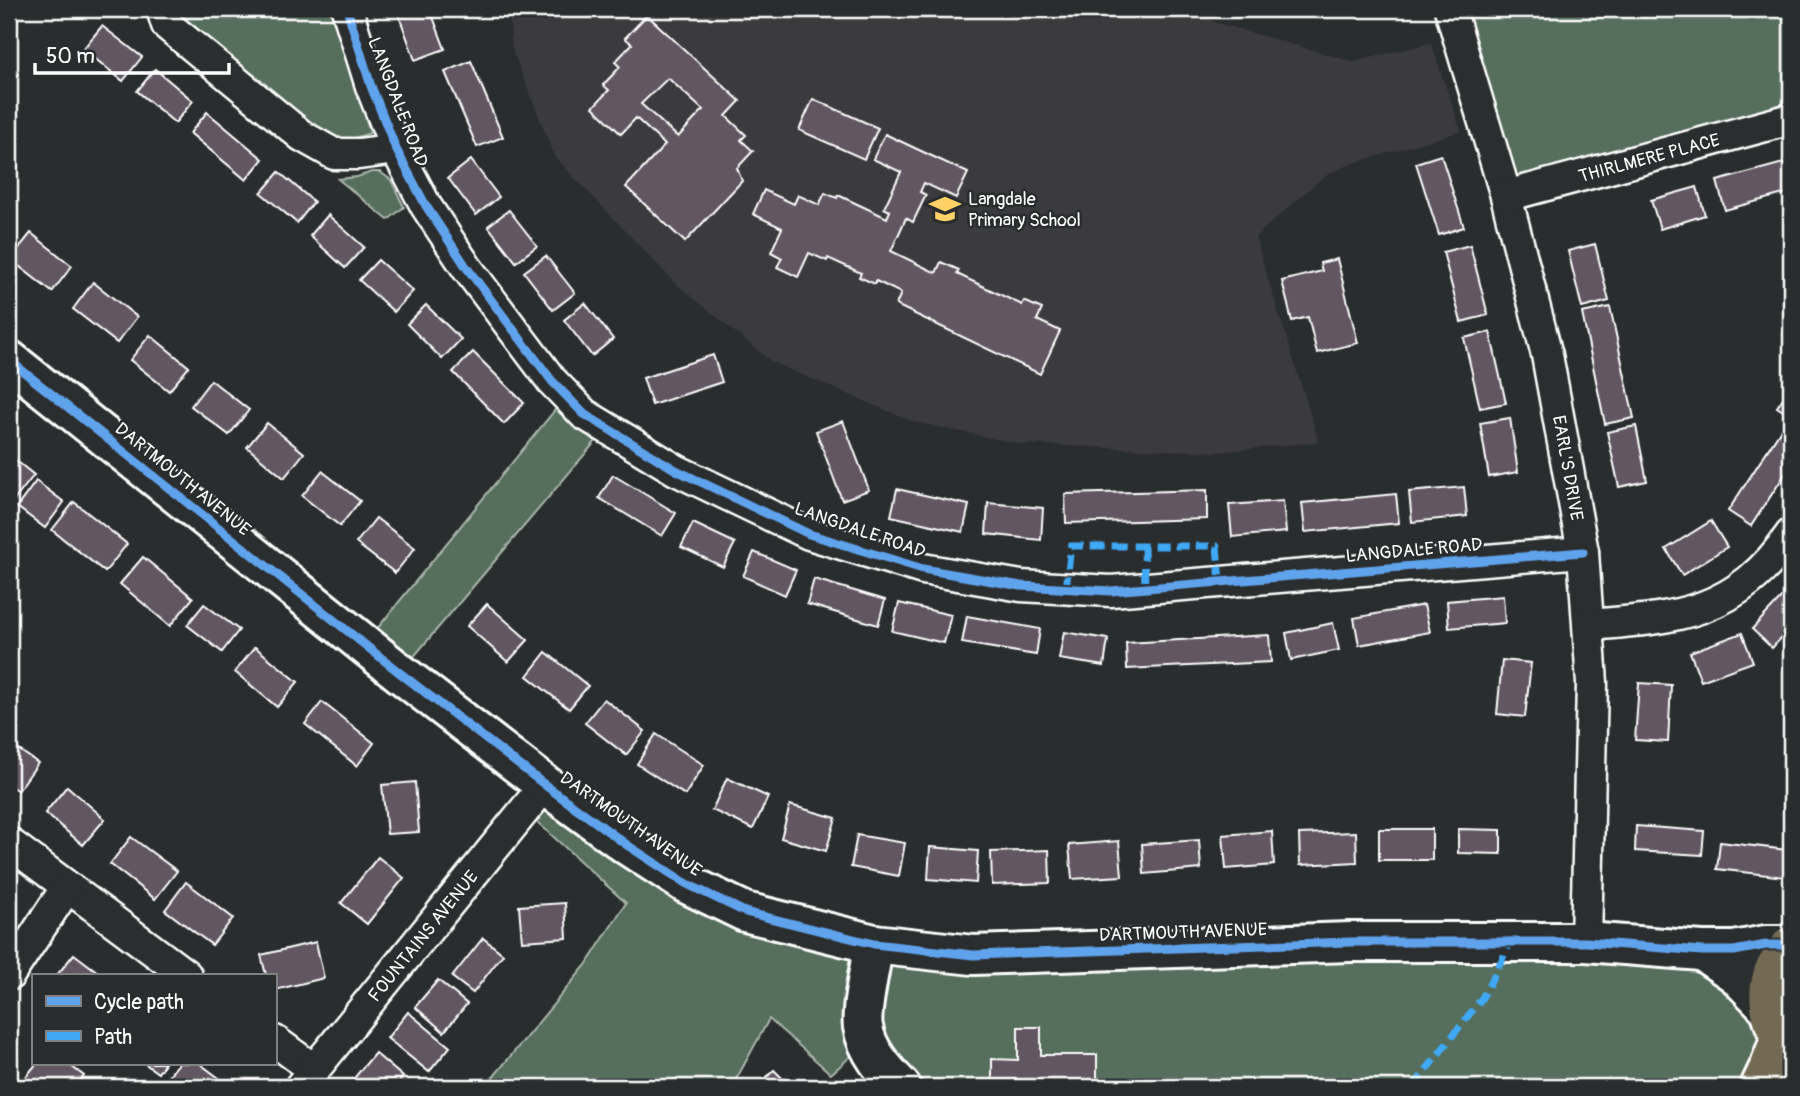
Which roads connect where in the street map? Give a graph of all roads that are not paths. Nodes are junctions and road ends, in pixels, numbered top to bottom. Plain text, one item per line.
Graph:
1 (162, 9) edge
2 (347, 9) edge
3 (1450, 9) edge
4 (1791, 119) edge
5 (396, 149) junction
6 (1506, 197) junction
7 (9, 360) edge
8 (1791, 534) edge
9 (1583, 552) junction
10 (1589, 625) junction
11 (545, 785) junction
12 (9, 843) edge
13 (67, 887) junction
14 (1586, 942) junction
15 (874, 944) junction
16 (1791, 945) edge
17 (1702, 951) junction
18 (185, 974) edge
19 (9, 975) edge
20 (1780, 1034) edge
21 (276, 1042) edge
22 (307, 1078) edge
23 (901, 1087) edge
24 (1760, 1087) edge

1 - 5 street, LANGDALE ROAD
2 - 5 street, LANGDALE ROAD
3 - 6 street, EARL'S DRIVE
4 - 6 street, THIRLMERE PLACE
5 - 9 street, LANGDALE ROAD
6 - 9 street, EARL'S DRIVE
7 - 11 street, DARTMOUTH AVENUE
8 - 10 street
9 - 10 street, EARL'S DRIVE
10 - 14 street, EARL'S DRIVE
11 - 15 street, DARTMOUTH AVENUE
11 - 22 street, FOUNTAINS AVENUE
12 - 13 street
13 - 18 street
13 - 19 street
14 - 15 street, DARTMOUTH AVENUE
14 - 17 street, DARTMOUTH AVENUE
15 - 23 street
16 - 17 street, DARTMOUTH AVENUE
16 - 20 main road
17 - 20 street, DARTMOUTH AVENUE
20 - 24 main road
21 - 22 street

